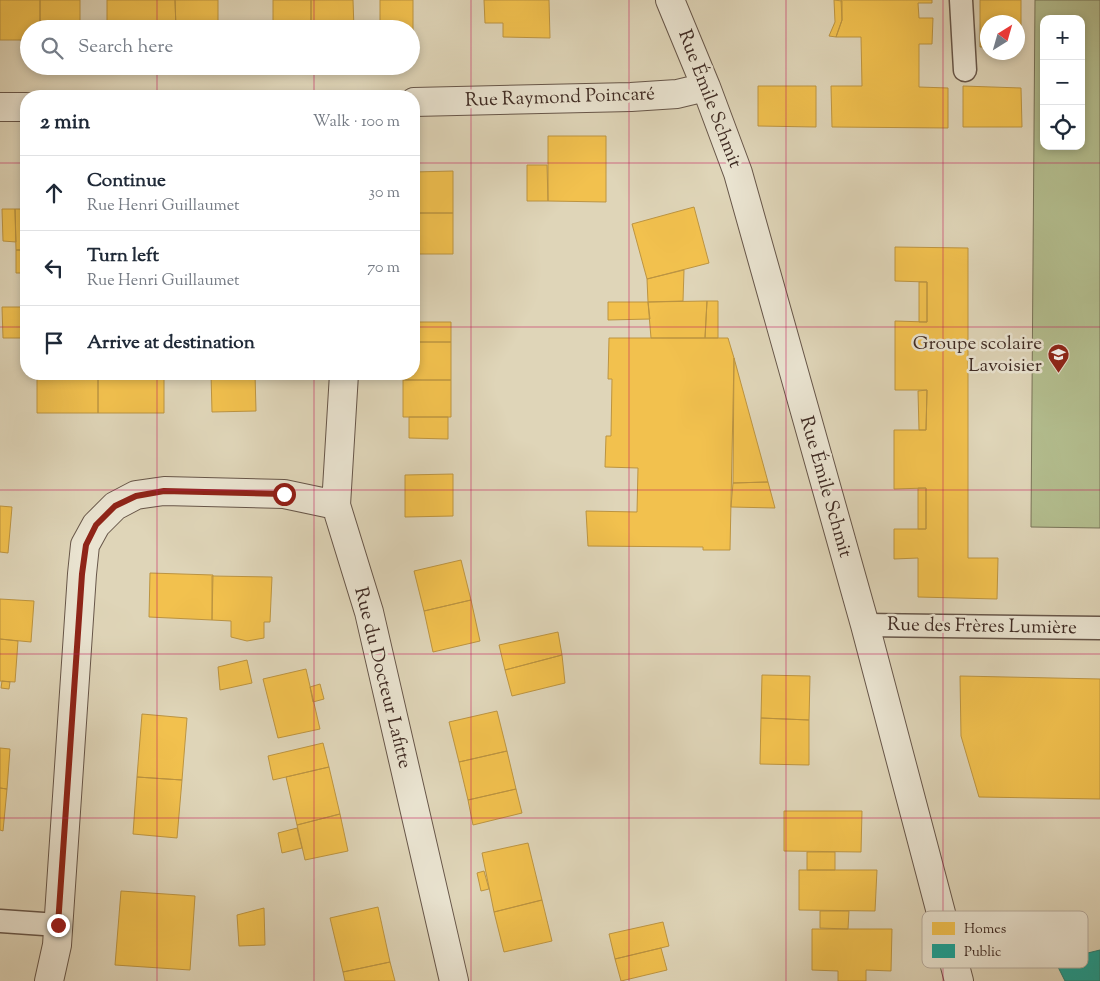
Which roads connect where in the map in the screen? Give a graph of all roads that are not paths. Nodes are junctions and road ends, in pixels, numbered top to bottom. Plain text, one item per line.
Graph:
1 (670, 0) edge
2 (961, 0) edge
3 (965, 70) dead end
4 (706, 86) junction
5 (420, 102) edge
6 (0, 107) edge
7 (20, 107) edge
8 (344, 380) edge
9 (336, 505) junction
10 (864, 625) junction
11 (1100, 628) edge
12 (940, 911) edge
13 (0, 921) edge
14 (58, 925) junction
15 (956, 968) edge
16 (49, 981) edge
17 (454, 981) edge
18 (959, 981) edge

1 - 4 street, Rue Émile Schmit
2 - 3 lane
4 - 5 street, Rue Raymond Poincaré
4 - 10 street, Rue Émile Schmit
6 - 7 street
8 - 9 street, Rue du Docteur Lafitte
9 - 14 street
9 - 17 street, Rue du Docteur Lafitte
10 - 11 lane, Rue des Frères Lumière
10 - 12 street, Rue Émile Schmit
13 - 14 lane
14 - 16 street
15 - 18 street, Rue Émile Schmit

